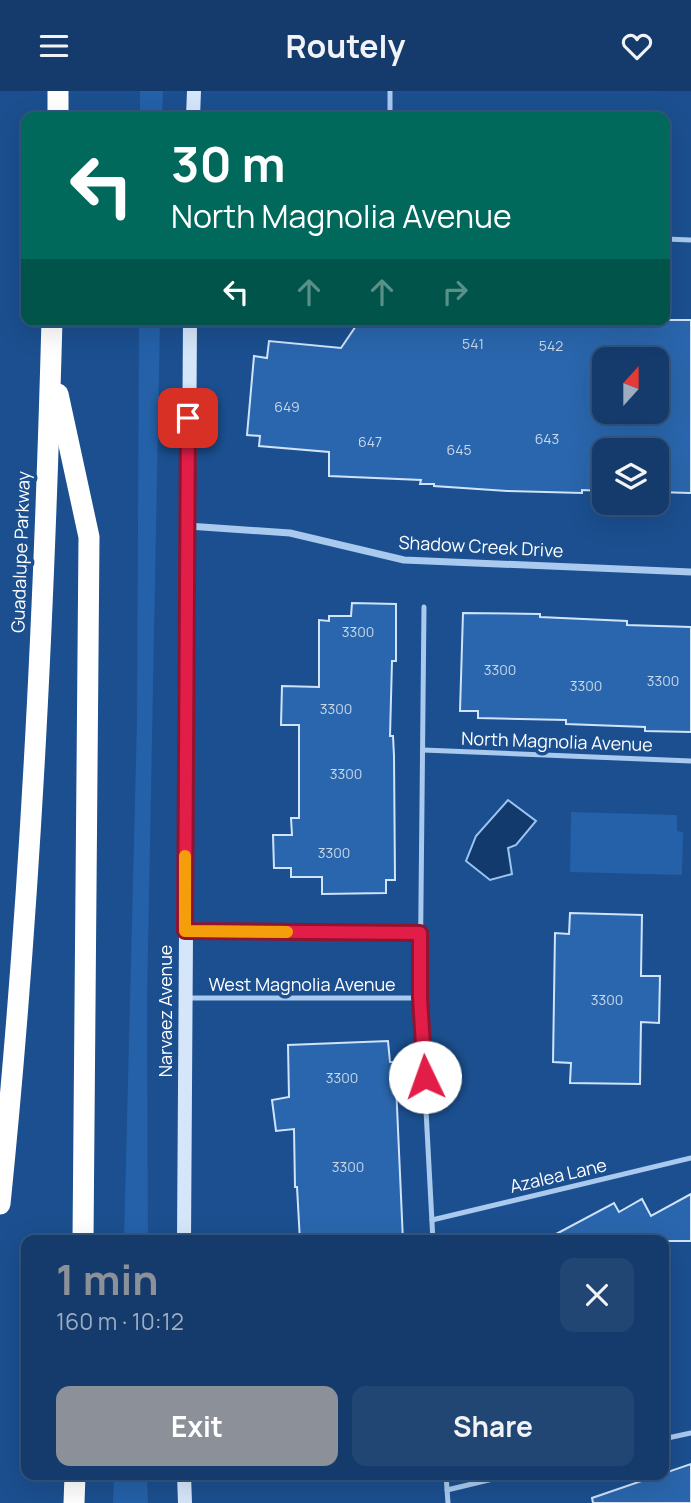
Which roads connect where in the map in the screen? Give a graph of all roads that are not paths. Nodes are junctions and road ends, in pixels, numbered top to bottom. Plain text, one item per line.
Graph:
1 (58, 91) edge
2 (194, 91) edge
3 (390, 91) edge
4 (58, 112) edge
5 (193, 112) edge
6 (390, 112) edge
7 (670, 239) edge
8 (691, 240) edge
9 (52, 326) edge
10 (190, 326) edge
11 (51, 365) junction
12 (187, 526) junction
13 (691, 572) edge
14 (424, 607) dead end
15 (423, 750) junction
16 (691, 761) edge
17 (185, 931) junction
18 (420, 933) junction
19 (184, 997) junction
20 (420, 998) junction
21 (691, 1158) edge
22 (0, 1204) edge
23 (432, 1220) junction
24 (83, 1235) edge
25 (184, 1235) edge
26 (433, 1235) edge
27 (691, 1433) edge
28 (669, 1438) edge
29 (75, 1480) edge
30 (184, 1480) edge
31 (446, 1480) edge
32 (489, 1480) edge
33 (447, 1490) junction
34 (74, 1503) edge
35 (185, 1503) edge
36 (448, 1503) edge

1 - 4 highway
2 - 5 main road
3 - 6 lane
7 - 8 lane
9 - 11 highway, Guadalupe Parkway
10 - 12 main road, Narvaez Avenue
11 - 22 highway, Guadalupe Parkway
11 - 24 highway
12 - 13 street, Shadow Creek Drive
12 - 17 main road, Narvaez Avenue
14 - 15 lane
15 - 16 lane, North Magnolia Avenue
15 - 18 lane
17 - 18 lane
17 - 19 main road, Narvaez Avenue
18 - 20 lane, West Magnolia Avenue
19 - 20 lane, West Magnolia Avenue
19 - 25 main road, Narvaez Avenue
20 - 23 lane, West Magnolia Avenue
21 - 23 lane, Azalea Lane
23 - 26 lane, West Magnolia Avenue
27 - 28 lane
29 - 34 highway
30 - 35 main road
31 - 33 lane
32 - 33 lane
33 - 36 lane

